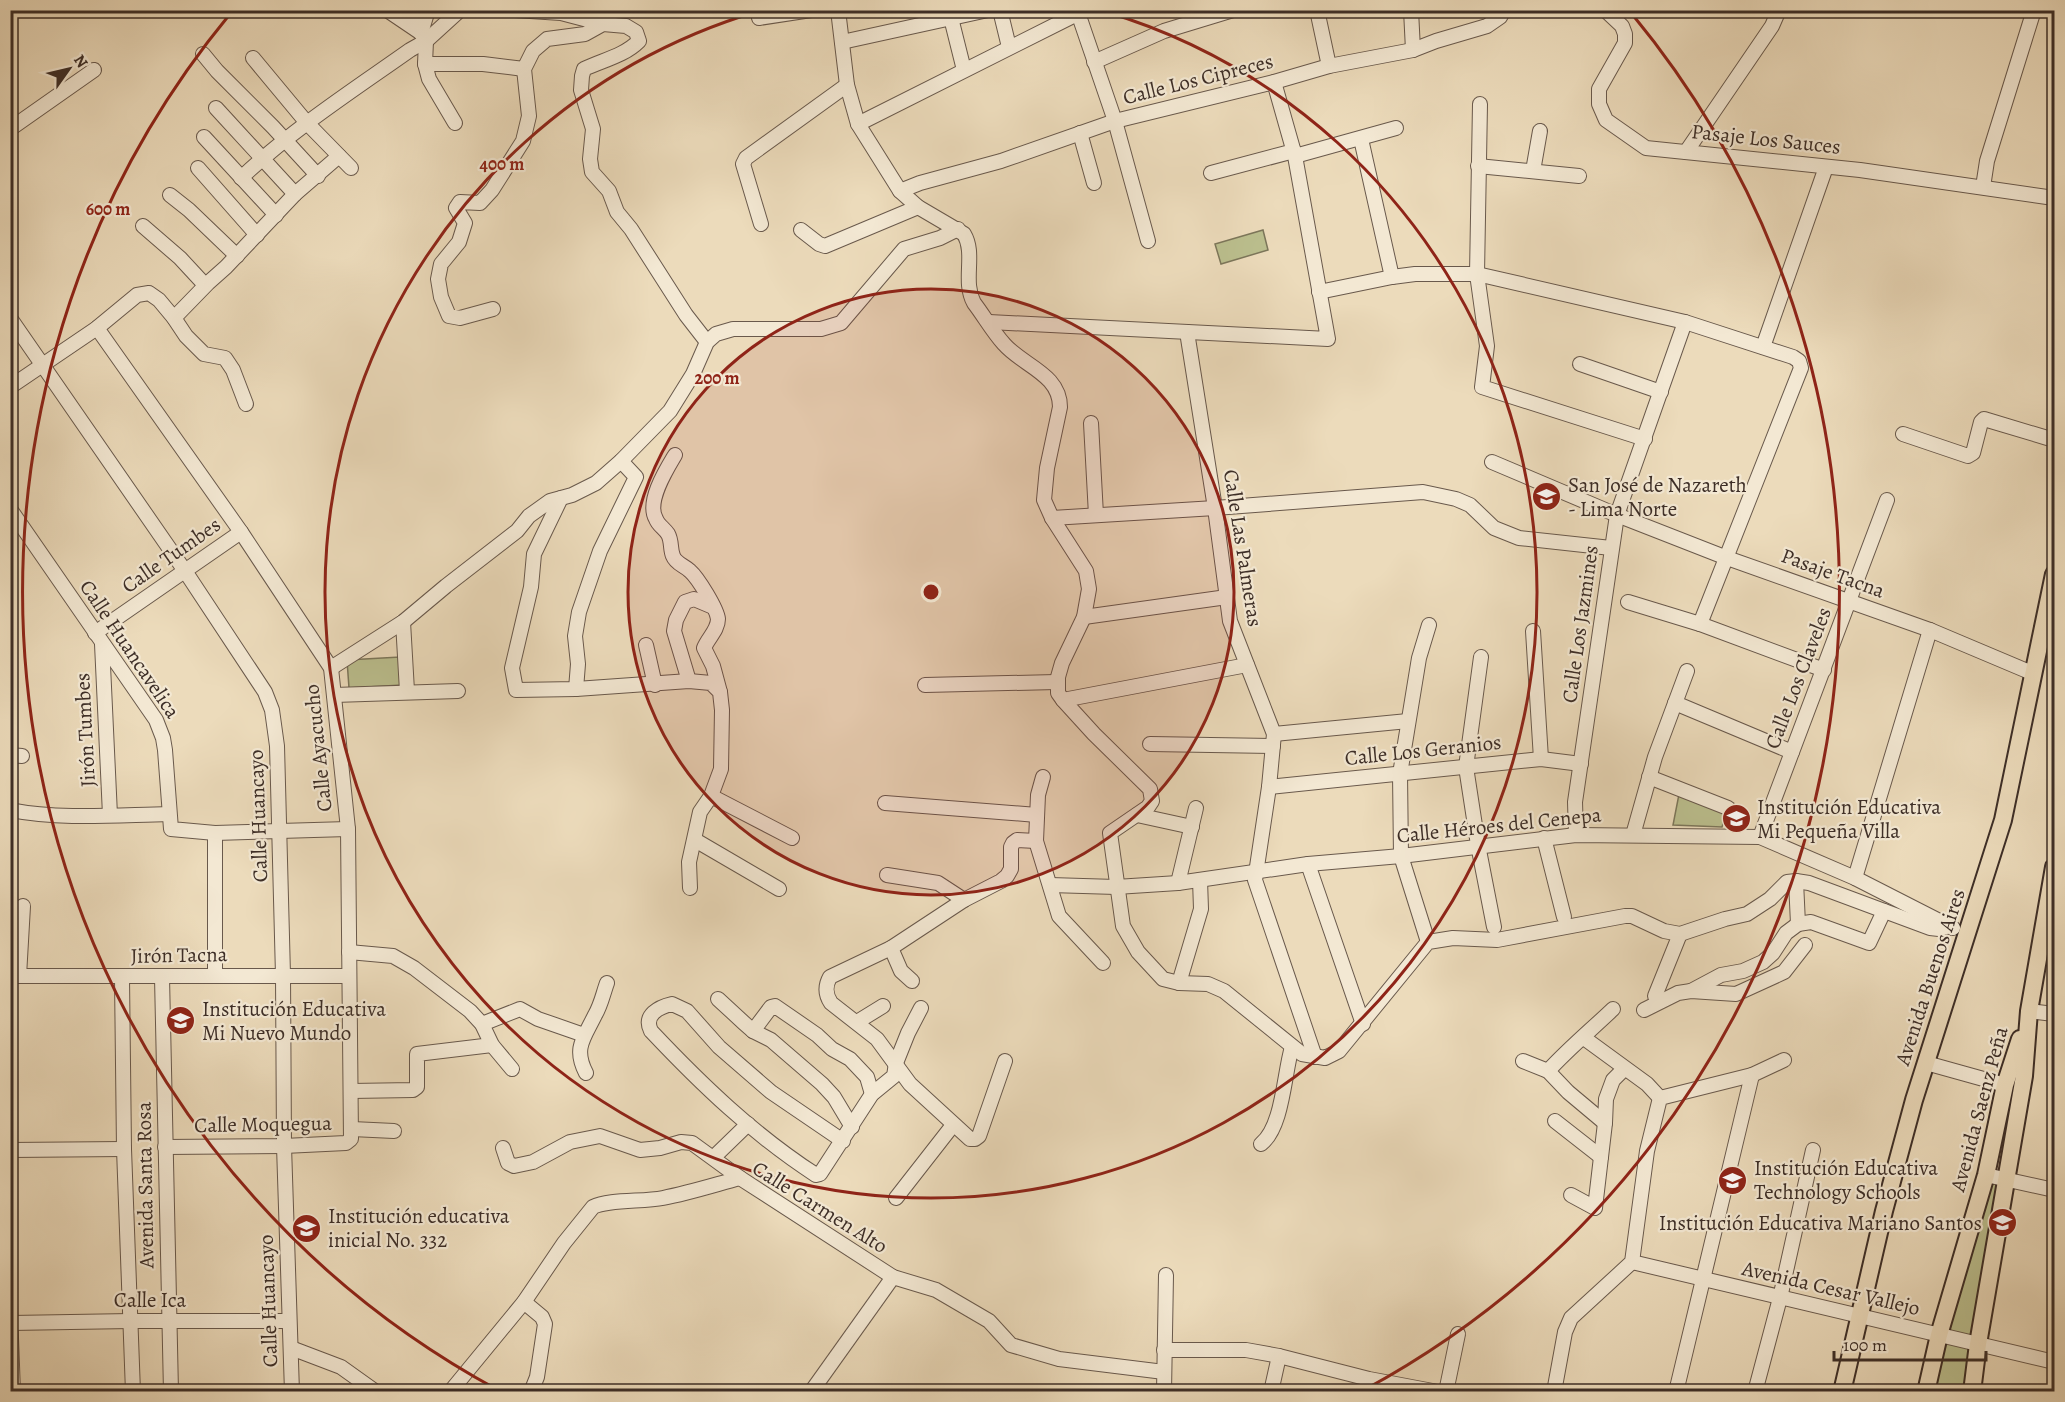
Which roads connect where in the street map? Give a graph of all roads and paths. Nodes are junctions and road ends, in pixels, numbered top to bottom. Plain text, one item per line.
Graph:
1 (387, 10) edge
2 (406, 10) edge
3 (428, 10) edge
4 (460, 10) edge
5 (515, 10) edge
6 (811, 10) edge
7 (838, 10) edge
8 (988, 10) edge
9 (1000, 10) edge
10 (1233, 10) edge
11 (1317, 10) edge
12 (1411, 10) edge
13 (1504, 10) edge
14 (1605, 10) edge
15 (1779, 10) edge
16 (2034, 10) edge
17 (1077, 12) edge
18 (759, 18) dead end
19 (951, 18) junction
20 (603, 24) junction
21 (424, 37) junction
22 (842, 42) junction
23 (1009, 47) junction
24 (1413, 50) junction
25 (203, 54) dead end
26 (254, 58) dead end
27 (1094, 62) junction
28 (425, 64) junction
29 (1329, 66) junction
30 (524, 69) junction
31 (94, 70) dead end
32 (964, 70) junction
33 (1274, 82) junction
34 (847, 86) junction
35 (1480, 104) dead end
36 (216, 108) dead end
37 (1115, 121) junction
38 (307, 123) junction
39 (455, 123) dead end
40 (858, 124) junction
41 (1396, 128) dead end
42 (10, 129) edge
43 (1540, 131) dead end
44 (1080, 133) junction
45 (204, 137) dead end
46 (1360, 139) junction
47 (285, 140) junction
48 (1686, 152) junction
49 (1294, 154) junction
50 (339, 156) junction
51 (262, 158) junction
52 (1478, 166) junction
53 (1826, 167) junction
54 (198, 168) dead end
55 (351, 168) dead end
56 (1533, 171) junction
57 (1211, 173) dead end
58 (318, 176) junction
59 (1579, 176) dead end
60 (241, 178) junction
61 (1094, 183) dead end
62 (1983, 187) junction
63 (900, 191) junction
64 (296, 194) junction
65 (170, 195) dead end
66 (2055, 198) edge
67 (918, 207) junction
68 (276, 215) junction
69 (761, 224) dead end
70 (143, 226) dead end
71 (958, 229) junction
72 (801, 230) dead end
73 (257, 235) junction
74 (1148, 241) dead end
75 (237, 256) junction
76 (1477, 274) junction
77 (1392, 277) junction
78 (206, 285) junction
79 (1319, 292) junction
80 (493, 309) dead end
81 (10, 318) edge
82 (174, 318) junction
83 (989, 322) junction
84 (1685, 322) junction
85 (97, 328) junction
86 (1187, 332) junction
87 (707, 342) junction
88 (1762, 347) junction
89 (1580, 364) dead end
90 (43, 366) junction
91 (10, 387) edge
92 (1661, 392) junction
93 (246, 404) dead end
94 (1091, 423) dead end
95 (1903, 434) dead end
96 (1645, 439) junction
97 (2055, 440) edge
98 (675, 455) dead end
99 (621, 461) junction
100 (1492, 462) dead end
101 (561, 498) junction
102 (1887, 500) dead end
103 (1215, 508) junction
104 (10, 509) edge
105 (1096, 515) junction
106 (1617, 515) junction
107 (1052, 518) junction
108 (241, 532) junction
109 (1611, 548) junction
110 (1727, 558) junction
111 (185, 572) junction
112 (2055, 574) edge
113 (1227, 597) junction
114 (1628, 602) dead end
115 (1850, 602) junction
116 (713, 607) junction
117 (1084, 617) junction
118 (403, 622) junction
119 (1429, 624) dead end
120 (1700, 624) junction
121 (1930, 630) junction
122 (1533, 631) dead end
123 (99, 638) junction
124 (646, 645) dead end
125 (1481, 657) dead end
126 (1247, 665) junction
127 (331, 668) junction
128 (1824, 670) junction
129 (1687, 671) dead end
130 (2032, 673) junction
131 (689, 681) junction
132 (1056, 682) junction
133 (655, 685) junction
134 (925, 685) dead end
135 (576, 689) junction
136 (407, 691) junction
137 (458, 691) dead end
138 (720, 692) junction
139 (334, 695) junction
140 (1063, 700) junction
141 (1675, 703) junction
142 (1408, 721) junction
143 (1273, 740) junction
144 (1150, 744) dead end
145 (1792, 752) junction
146 (1541, 759) junction
147 (1581, 764) junction
148 (1466, 767) junction
149 (1400, 774) junction
150 (1043, 777) dead end
151 (1649, 777) junction
152 (1269, 787) junction
153 (711, 796) junction
154 (885, 803) dead end
155 (1196, 808) dead end
156 (1728, 808) dead end
157 (10, 810) edge
158 (110, 815) junction
159 (1037, 815) junction
160 (1137, 815) junction
161 (169, 821) junction
162 (1192, 827) junction
163 (348, 829) junction
164 (280, 832) junction
165 (215, 833) junction
166 (1576, 835) junction
167 (1633, 835) junction
168 (1760, 837) junction
169 (792, 838) dead end
170 (1544, 838) junction
171 (695, 840) junction
172 (1035, 841) junction
173 (1478, 845) junction
174 (1401, 856) junction
175 (1308, 864) junction
176 (2055, 867) edge
177 (1257, 872) junction
178 (887, 875) dead end
179 (1855, 878) junction
180 (1200, 880) junction
181 (1796, 881) junction
182 (1178, 883) junction
183 (1050, 885) junction
184 (1116, 887) junction
185 (690, 888) dead end
186 (779, 889) dead end
187 (964, 900) junction
188 (23, 906) dead end
189 (1884, 911) junction
190 (1564, 917) dead end
191 (1798, 924) junction
192 (1950, 926) junction
193 (1494, 927) dead end
194 (1680, 934) junction
195 (1968, 936) junction
196 (1428, 942) junction
197 (1804, 945) dead end
198 (891, 948) junction
199 (349, 952) junction
200 (1103, 963) dead end
201 (215, 975) junction
202 (283, 975) junction
203 (15, 976) edge
204 (349, 976) junction
205 (162, 977) junction
206 (122, 978) junction
207 (912, 981) dead end
208 (607, 983) dead end
209 (1179, 983) junction
210 (1691, 991) junction
211 (1655, 996) dead end
212 (718, 999) dead end
213 (883, 1006) dead end
214 (921, 1008) dead end
215 (1613, 1009) dead end
216 (1644, 1010) dead end
217 (2028, 1011) junction
218 (2055, 1014) edge
219 (857, 1022) junction
220 (482, 1024) junction
221 (1363, 1024) junction
222 (753, 1031) junction
223 (584, 1035) junction
224 (1584, 1038) junction
225 (492, 1045) junction
226 (1292, 1047) junction
227 (1315, 1057) junction
228 (1005, 1060) dead end
229 (1784, 1060) dead end
230 (1523, 1061) dead end
231 (896, 1063) junction
232 (1926, 1063) junction
233 (512, 1069) dead end
234 (1624, 1069) junction
235 (1548, 1071) junction
236 (586, 1073) dead end
237 (1752, 1075) junction
238 (2006, 1085) junction
239 (351, 1091) junction
240 (872, 1094) junction
241 (1660, 1098) junction
242 (1555, 1121) dead end
243 (1605, 1123) junction
244 (748, 1124) junction
245 (953, 1125) junction
246 (852, 1128) junction
247 (352, 1130) junction
248 (394, 1131) dead end
249 (843, 1141) junction
250 (1261, 1144) dead end
251 (284, 1146) junction
252 (165, 1147) junction
253 (503, 1148) dead end
254 (124, 1149) junction
255 (10, 1150) edge
256 (1813, 1150) dead end
257 (714, 1157) junction
258 (1601, 1157) junction
259 (1986, 1175) junction
260 (740, 1178) junction
261 (2006, 1180) junction
262 (2055, 1190) edge
263 (1571, 1195) dead end
264 (896, 1198) dead end
265 (1632, 1262) junction
266 (1166, 1275) dead end
267 (893, 1277) junction
268 (1702, 1279) junction
269 (1780, 1298) junction
270 (524, 1302) junction
271 (11, 1317) edge
272 (1860, 1317) junction
273 (131, 1321) junction
274 (170, 1321) junction
275 (290, 1321) junction
276 (1458, 1334) dead end
277 (1940, 1335) junction
278 (1978, 1344) junction
279 (291, 1348) junction
280 (1164, 1350) junction
281 (1279, 1356) junction
282 (2055, 1362) edge
283 (1164, 1372) junction
284 (1368, 1385) edge
285 (13, 1392) edge
286 (133, 1392) edge
287 (171, 1392) edge
288 (292, 1392) edge
289 (376, 1392) edge
290 (450, 1392) edge
291 (531, 1392) edge
292 (811, 1392) edge
293 (1164, 1392) edge
294 (1271, 1392) edge
295 (1438, 1392) edge
296 (1446, 1392) edge
297 (1554, 1392) edge
298 (1676, 1392) edge
299 (1755, 1392) edge
300 (1842, 1392) edge
301 (1926, 1392) edge
302 (1972, 1392) edge

1 - 21 street
2 - 21 street
3 - 21 street
4 - 21 street
5 - 20 street
6 - 18 street
7 - 22 street
8 - 19 street
9 - 23 street
10 - 27 street
11 - 29 street
12 - 24 street
13 - 24 street, Calle Los Cipreces
14 - 48 street, Pasaje Los Sauces
15 - 48 street
16 - 62 street
17 - 23 street
17 - 27 street
19 - 22 street
19 - 32 street
20 - 30 street
20 - 87 street
21 - 28 street
21 - 38 street
22 - 34 street
23 - 32 street
24 - 29 street, Calle Los Cipreces
25 - 47 street
26 - 38 street
27 - 37 street
28 - 30 street
28 - 39 street
29 - 33 street, Calle Los Cipreces
30 - 80 street
31 - 42 street
32 - 40 street
33 - 37 street, Calle Los Cipreces
33 - 49 street
34 - 40 street
34 - 69 street
35 - 52 street
36 - 51 street
37 - 44 street, Calle Los Cipreces
37 - 74 street
38 - 47 street
38 - 50 street
40 - 63 street
41 - 46 street
43 - 56 street
44 - 61 street
44 - 63 street, Calle Los Cipreces
45 - 60 street
46 - 49 street
46 - 77 street
47 - 51 street
47 - 58 street
48 - 53 street, Pasaje Los Sauces
49 - 57 street
49 - 79 street
50 - 55 street
50 - 58 street
51 - 60 street
51 - 64 street
52 - 56 street
52 - 76 street
53 - 62 street, Pasaje Los Sauces
53 - 88 street
54 - 73 street
56 - 59 street
58 - 64 street
60 - 68 street
62 - 66 street, Pasaje Los Sauces
63 - 67 street
64 - 68 street
65 - 75 street
67 - 71 street
67 - 72 street
68 - 73 street
70 - 78 street
71 - 83 street
71 - 87 street
73 - 75 street
75 - 78 street
76 - 77 street
76 - 84 street
76 - 96 street
77 - 79 street
78 - 82 street
79 - 86 street
81 - 90 street, Calle Huancayo
82 - 85 street
82 - 93 street
83 - 86 street
83 - 107 street
84 - 88 street
84 - 92 street, Calle Los Jazmines
85 - 90 street
85 - 108 street, Calle Ayacucho
86 - 103 street, Calle Las Palmeras
87 - 99 street
88 - 110 street
89 - 92 street
90 - 91 street
90 - 111 street, Calle Huancayo
92 - 96 street, Calle Los Jazmines
94 - 105 street
95 - 97 street
96 - 106 street, Calle Los Jazmines
98 - 116 street
99 - 101 street
99 - 135 street
100 - 106 street, Pasaje Tacna
101 - 118 street
101 - 135 street
102 - 115 street, Calle Los Claveles
103 - 105 street
103 - 109 street
103 - 113 street, Calle Las Palmeras
104 - 123 street, Calle Huancavelica
105 - 107 street
106 - 109 street, Calle Los Jazmines
106 - 110 street, Pasaje Tacna
107 - 117 street
108 - 111 street, Calle Tumbes
108 - 127 street, Calle Ayacucho
109 - 147 street, Calle Los Jazmines
110 - 115 street, Pasaje Tacna
110 - 120 street
111 - 123 street, Calle Tumbes
111 - 164 street, Calle Huancayo
112 - 130 main road, Avenida Buenos Aires
113 - 117 street
113 - 126 street, Calle Las Palmeras
114 - 120 street
115 - 121 street, Pasaje Tacna
115 - 128 street, Calle Los Claveles
116 - 131 street
116 - 138 street
117 - 132 street
118 - 127 street
118 - 136 street
119 - 142 street
120 - 128 street
121 - 130 street, Pasaje Tacna
121 - 179 street
122 - 146 street
123 - 158 street, Jirón Tumbes
123 - 161 street, Calle Huancavelica
124 - 133 street
125 - 148 street
126 - 140 street
126 - 143 street, Calle Las Palmeras
127 - 139 street, Calle Ayacucho
128 - 145 street, Calle Los Claveles
129 - 141 street
130 - 195 main road, Avenida Buenos Aires
131 - 133 street
131 - 138 street
132 - 134 street
132 - 140 street
133 - 135 street
136 - 137 street
136 - 139 street
138 - 153 street
139 - 163 street, Calle Ayacucho
140 - 160 street
141 - 145 street
141 - 151 street
142 - 143 street
142 - 149 street
143 - 144 street
143 - 152 street, Calle Las Palmeras
145 - 168 street, Calle Los Claveles
146 - 147 street, Calle Los Geranios
146 - 148 street, Calle Los Geranios
147 - 166 street, Calle Los Jazmines
148 - 149 street, Calle Los Geranios
148 - 173 street
149 - 152 street, Calle Los Geranios
149 - 174 street
150 - 159 street
151 - 156 street
151 - 167 street
152 - 177 street, Calle Las Palmeras
153 - 169 street
153 - 171 street
154 - 159 street
155 - 162 street
157 - 158 street
158 - 161 street
159 - 172 street
160 - 162 street
160 - 184 street
161 - 165 street
162 - 182 street
163 - 164 street
163 - 199 street, Calle Ayacucho
164 - 165 street
164 - 202 street, Calle Huancayo
165 - 201 street
166 - 167 street, Calle Héroes del Cenepa
166 - 170 street, Calle Héroes del Cenepa
167 - 168 street, Calle Héroes del Cenepa
168 - 179 street, Calle Héroes del Cenepa
170 - 173 street, Calle Héroes del Cenepa
170 - 190 street
171 - 185 street
171 - 186 street
172 - 183 street
172 - 187 street
173 - 174 street, Calle Héroes del Cenepa
173 - 193 street
174 - 175 street, Calle Héroes del Cenepa
174 - 196 street
175 - 177 street, Calle Héroes del Cenepa
175 - 221 street
176 - 217 main road, Avenida Saenz Peña
177 - 180 street, Calle Héroes del Cenepa
177 - 227 street, Calle Las Palmeras
178 - 187 street
179 - 192 street, Calle Héroes del Cenepa
180 - 182 street, Calle Héroes del Cenepa
180 - 209 street
181 - 189 street
181 - 191 street
181 - 194 street
182 - 184 street, Calle Héroes del Cenepa
183 - 184 street, Calle Héroes del Cenepa
183 - 200 street
184 - 209 street
187 - 198 street
188 - 203 street
189 - 191 street
189 - 192 street
191 - 210 street
192 - 195 street, Calle Héroes del Cenepa
194 - 196 street
194 - 211 street
195 - 232 main road, Avenida Buenos Aires
196 - 221 street
197 - 210 street
198 - 207 street
198 - 219 street
199 - 204 street, Calle Ayacucho
199 - 220 street
201 - 202 street, Jirón Tacna
201 - 205 street, Jirón Tacna
202 - 204 street, Jirón Tacna
202 - 251 street, Calle Huancayo
203 - 206 street, Jirón Tacna
204 - 239 street, Calle Ayacucho
205 - 206 street, Jirón Tacna
205 - 252 street, Avenida Santa Rosa
206 - 254 street, Avenida Santa Rosa
208 - 223 street
209 - 226 street
210 - 216 street
212 - 222 street
213 - 219 street
214 - 231 street
215 - 224 street
217 - 218 street
217 - 238 main road, Avenida Saenz Peña
217 - 261 main road, Avenida Saenz Peña
219 - 231 street
220 - 223 street
220 - 225 street
221 - 227 street
222 - 240 street
222 - 246 street
223 - 236 street
224 - 234 street
224 - 235 street
225 - 233 street
225 - 239 street
226 - 227 street
226 - 250 street
228 - 245 street
229 - 237 street
230 - 235 street
231 - 240 street
231 - 245 street
232 - 238 street
232 - 272 main road, Avenida Buenos Aires
234 - 241 street
234 - 243 street
235 - 243 street
237 - 241 street
237 - 268 street
238 - 259 main road, Avenida Saenz Peña
239 - 247 street, Calle Ayacucho
240 - 246 street
241 - 265 street
242 - 258 street
243 - 258 street
244 - 249 street
244 - 249 street
244 - 257 street
245 - 264 street
246 - 249 street
247 - 248 street
247 - 251 street, Calle Moquegua
251 - 252 street, Calle Moquegua
251 - 275 street, Calle Huancayo
252 - 274 street, Avenida Santa Rosa
253 - 257 street
254 - 255 street
254 - 273 street, Avenida Santa Rosa
256 - 269 street
257 - 260 street
258 - 263 street
259 - 261 street
259 - 277 main road, Avenida Saenz Peña
260 - 267 street, Calle Carmen Alto
260 - 270 street, Calle Carmen Alto
261 - 262 street
261 - 278 main road, Avenida Saenz Peña
265 - 268 street, Avenida Cesar Vallejo
265 - 297 street
266 - 280 street
267 - 283 street, Calle Carmen Alto
267 - 292 street
268 - 269 street, Avenida Cesar Vallejo
268 - 298 street
269 - 272 street, Avenida Cesar Vallejo
269 - 299 street
270 - 290 street, Calle Carmen Alto
270 - 291 street
271 - 273 street, Calle Ica
271 - 285 street
272 - 277 street, Avenida Cesar Vallejo
272 - 300 main road, Avenida Buenos Aires
273 - 274 street, Calle Ica
273 - 286 street, Avenida Santa Rosa
274 - 275 street, Calle Ica
274 - 287 street, Avenida Santa Rosa
275 - 279 street, Calle Huancayo
276 - 296 street
277 - 278 street, Avenida Cesar Vallejo
277 - 301 main road, Avenida Saenz Peña
278 - 282 street, Avenida Cesar Vallejo
278 - 302 main road, Avenida Saenz Peña
279 - 288 street, Calle Huancayo
279 - 289 street
280 - 281 street
280 - 283 street
281 - 284 street
281 - 294 street
283 - 293 street
284 - 295 street

